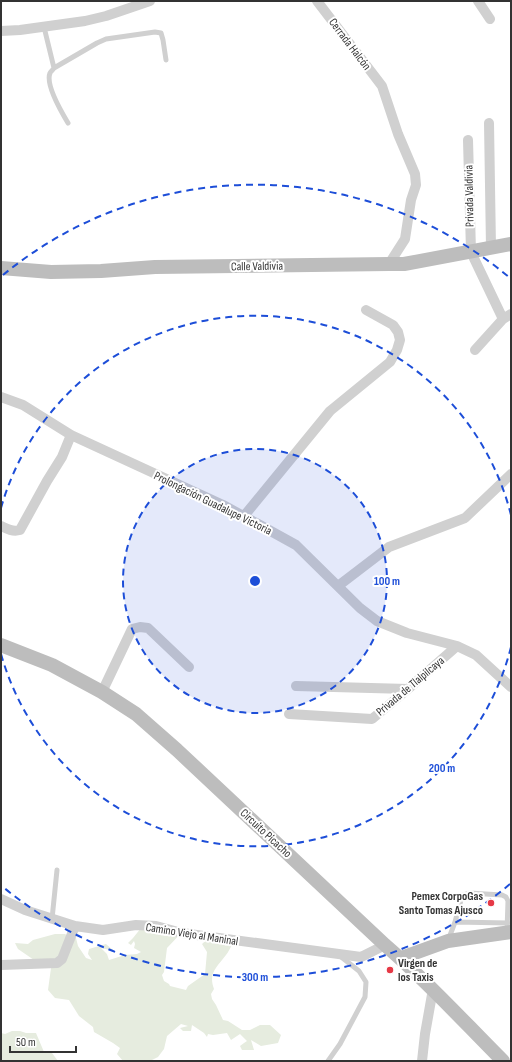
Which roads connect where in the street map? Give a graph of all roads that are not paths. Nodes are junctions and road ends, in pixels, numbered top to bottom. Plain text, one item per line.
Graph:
1 (150, 1) edge
2 (317, 1) edge
3 (478, 1) edge
4 (490, 19) dead end
5 (44, 27) junction
6 (1, 31) edge
7 (166, 60) dead end
8 (54, 68) junction
9 (68, 123) dead end
10 (489, 123) dead end
11 (468, 140) dead end
12 (511, 244) edge
13 (491, 248) junction
14 (470, 252) junction
15 (389, 264) junction
16 (1, 268) edge
17 (366, 310) dead end
18 (507, 316) edge
19 (475, 350) dead end
20 (1, 397) edge
21 (71, 435) junction
22 (511, 474) edge
23 (244, 516) junction
24 (1, 526) edge
25 (338, 586) junction
26 (1, 645) edge
27 (457, 646) junction
28 (189, 667) dead end
29 (296, 686) dead end
30 (511, 687) edge
31 (408, 690) junction
32 (102, 692) junction
33 (289, 714) dead end
34 (56, 870) dead end
35 (1, 899) edge
36 (52, 919) junction
37 (455, 922) junction
38 (75, 926) junction
39 (508, 930) edge
40 (448, 941) junction
41 (386, 945) junction
42 (338, 954) junction
43 (401, 958) junction
44 (1, 965) edge
45 (433, 990) junction
46 (328, 1061) edge
47 (422, 1061) edge
48 (503, 1061) edge

1 - 5 street
2 - 15 street, Cerrada Halcón
3 - 4 street
5 - 6 street
5 - 8 lane
7 - 8 lane
8 - 9 lane
10 - 13 street
11 - 14 street, Privada Valdivia
12 - 13 main road, Calle Valdivia
13 - 14 main road, Calle Valdivia
14 - 15 main road, Calle Valdivia
14 - 18 street
15 - 16 main road, Calle Valdivia
17 - 23 street
18 - 19 street
20 - 21 street, Prolongación Guadalupe Victoria
21 - 23 street, Prolongación Guadalupe Victoria
21 - 24 street
22 - 25 street
23 - 25 street, Prolongación Guadalupe Victoria
25 - 27 street, Prolongación Guadalupe Victoria
26 - 32 main road, Circuito Picacho
27 - 30 street, Prolongación Guadalupe Victoria
27 - 31 street, Privada de Tlalpilcaya
28 - 32 street
29 - 31 street
31 - 33 street, Privada de Tlalpilcaya
32 - 41 main road, Circuito Picacho
34 - 36 lane
35 - 36 street, Camino Viejo al Maninal
36 - 38 street, Camino Viejo al Maninal
37 - 39 lane
37 - 39 lane
37 - 40 lane
38 - 42 street, Camino Viejo al Maninal
38 - 44 street
39 - 40 main road
40 - 43 main road
41 - 42 street, Camino Viejo al Maninal
41 - 43 main road, Circuito Picacho
42 - 46 lane
43 - 45 main road, Circuito Picacho
45 - 47 street
45 - 48 main road, Circuito Picacho

